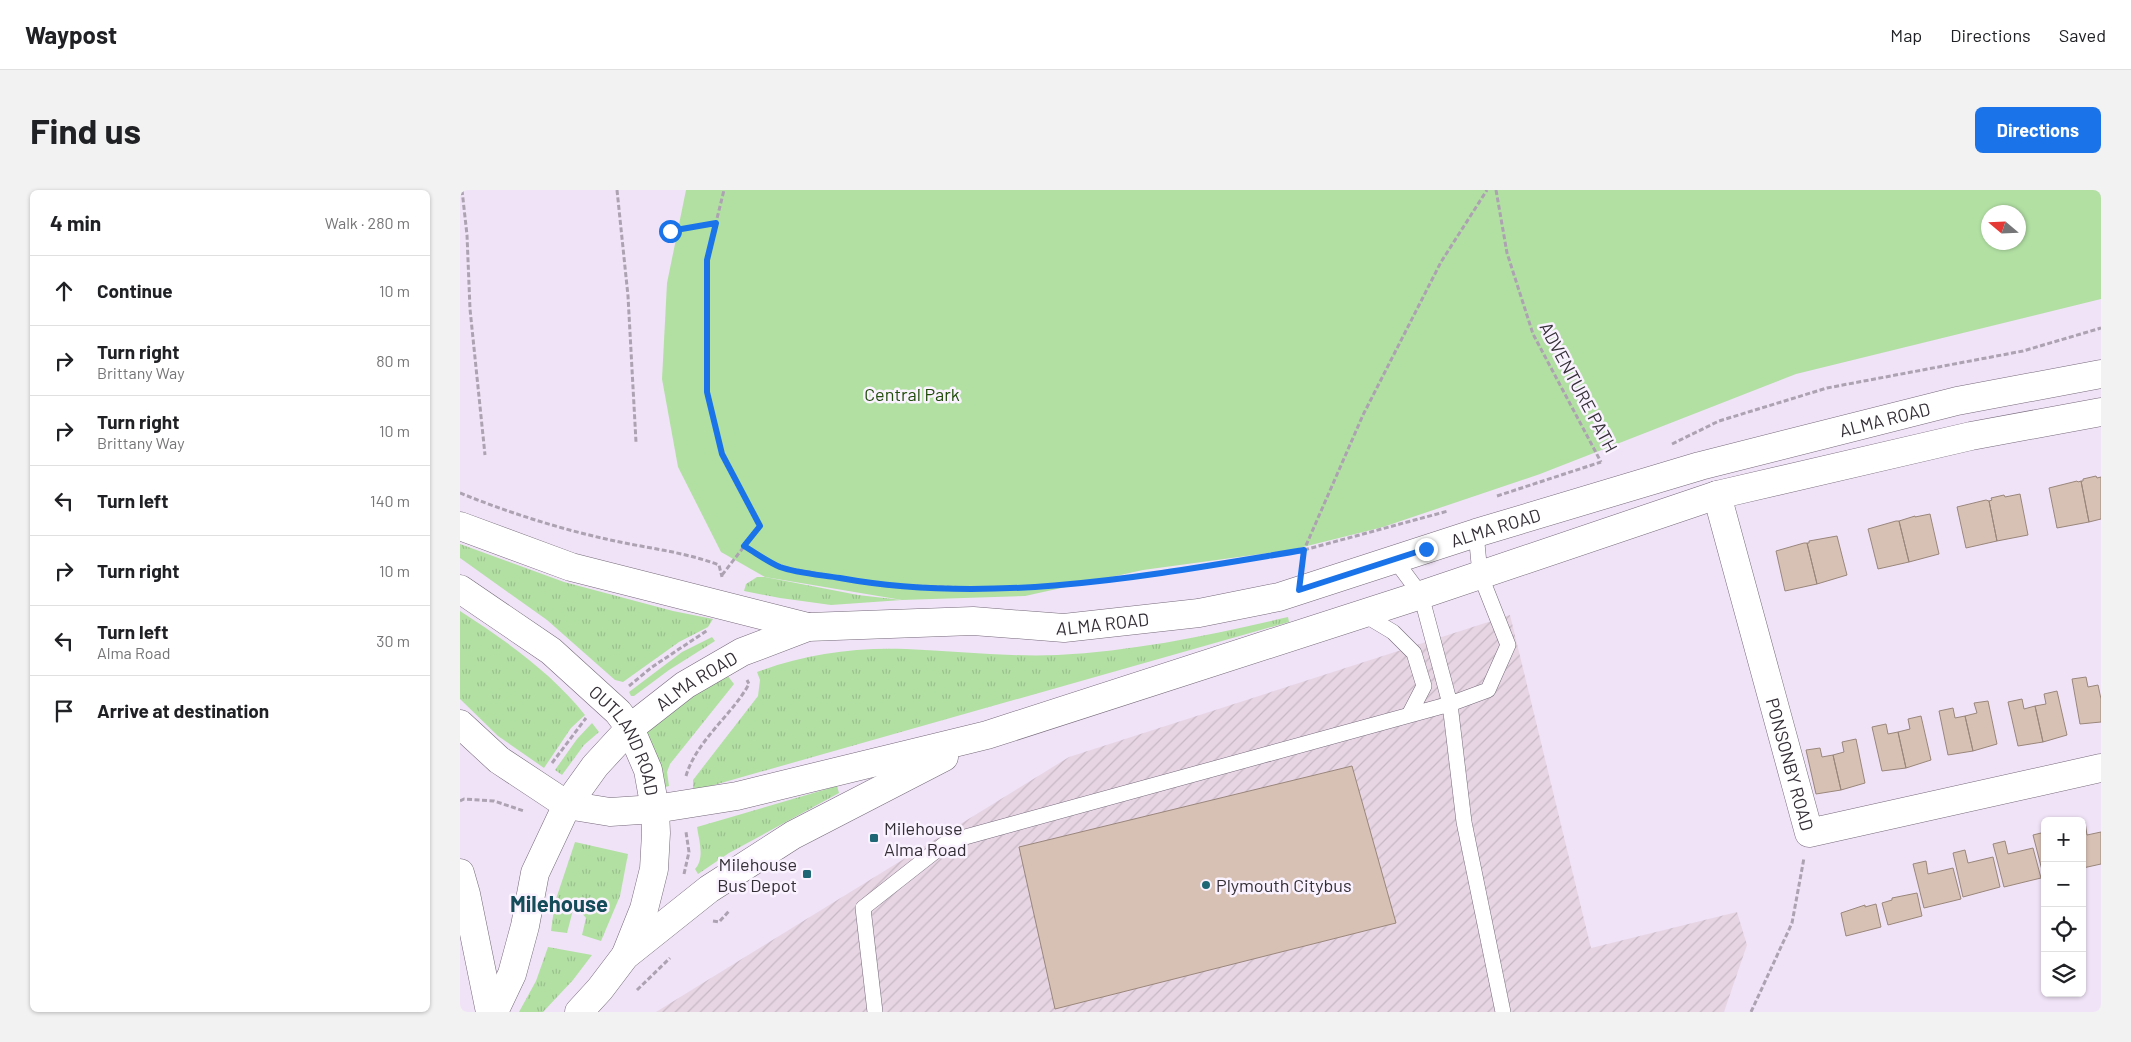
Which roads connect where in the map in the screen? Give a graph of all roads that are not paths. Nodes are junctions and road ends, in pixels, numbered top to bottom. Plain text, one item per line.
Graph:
1 (2101, 374) edge
2 (2101, 412) edge
3 (1716, 495) junction
4 (460, 526) edge
5 (1476, 533) junction
6 (1394, 560) junction
7 (1480, 574) junction
8 (460, 589) edge
9 (1421, 595) junction
10 (1363, 614) junction
11 (808, 627) junction
12 (1450, 704) junction
13 (1408, 715) junction
14 (460, 724) edge
15 (630, 728) junction
16 (987, 735) junction
17 (2101, 768) edge
18 (567, 805) junction
19 (655, 809) junction
20 (460, 873) edge
21 (625, 956) junction
22 (490, 1012) edge
23 (494, 1012) edge
24 (579, 1012) edge
25 (875, 1012) edge
26 (1503, 1012) edge

1 - 5 main road, ALMA ROAD
2 - 3 main road, ALMA ROAD
3 - 7 main road, ALMA ROAD
3 - 17 main road, PONSONBY ROAD
4 - 11 main road
5 - 6 main road, ALMA ROAD
5 - 7 lane
6 - 9 lane
6 - 11 main road, ALMA ROAD
7 - 9 main road, ALMA ROAD
7 - 12 lane
8 - 15 main road, OUTLAND ROAD
9 - 10 main road, ALMA ROAD
9 - 12 lane
10 - 13 lane
10 - 16 main road, ALMA ROAD
11 - 15 main road, ALMA ROAD
12 - 13 lane
12 - 26 lane
13 - 25 lane
14 - 18 main road
15 - 18 main road, ALMA ROAD
15 - 19 main road, OUTLAND ROAD
16 - 19 main road, ALMA ROAD
16 - 21 main road, ALMA ROAD
18 - 19 main road, ALMA ROAD
18 - 23 main road
19 - 21 main road, OUTLAND ROAD
20 - 22 main road
21 - 24 main road

